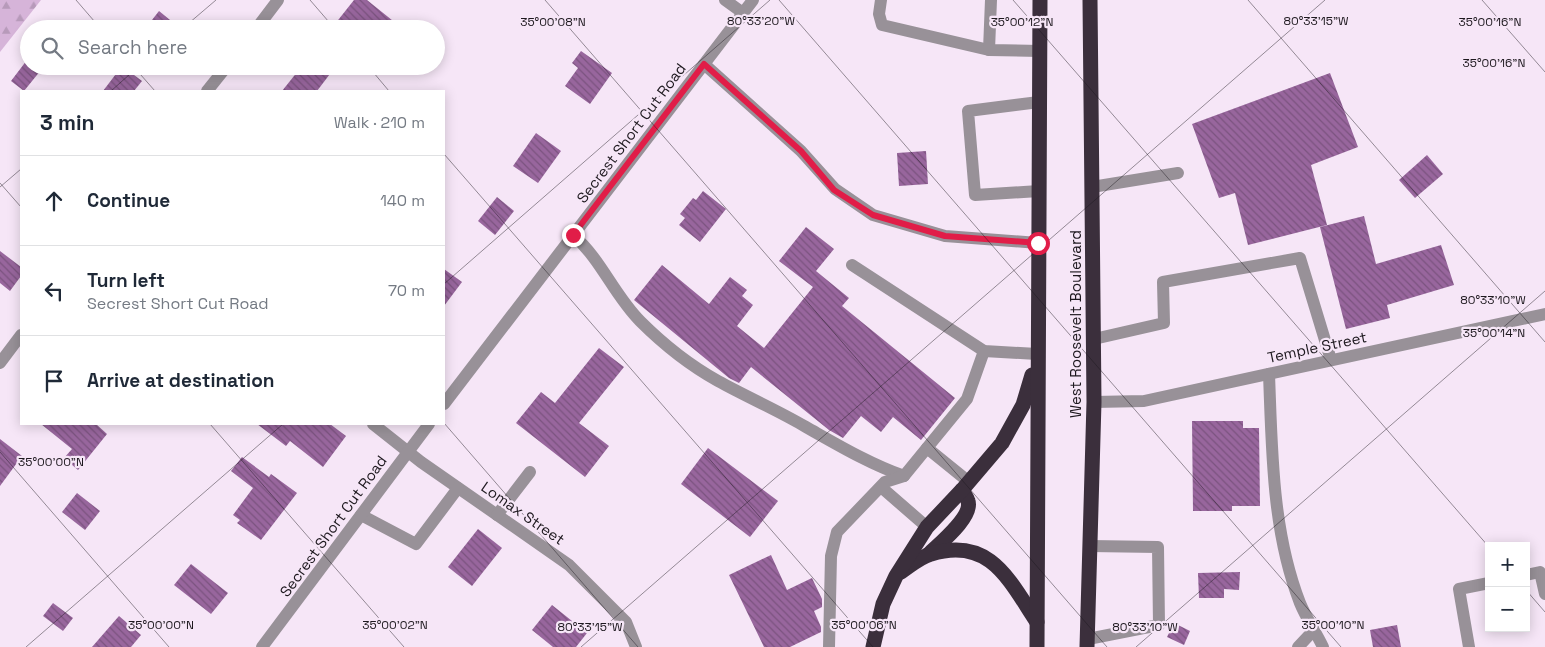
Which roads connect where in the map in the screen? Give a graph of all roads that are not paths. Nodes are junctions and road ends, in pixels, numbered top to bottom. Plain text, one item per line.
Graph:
1 (278, 0) edge
2 (725, 0) edge
3 (753, 0) edge
4 (881, 0) edge
5 (990, 0) edge
6 (1040, 0) edge
7 (1090, 0) edge
8 (743, 13) junction
9 (263, 20) edge
10 (988, 50) junction
11 (1040, 51) junction
12 (704, 64) junction
13 (220, 75) edge
14 (208, 90) edge
15 (1039, 102) junction
16 (1178, 173) dead end
17 (1092, 187) junction
18 (1039, 191) junction
19 (573, 235) junction
20 (1038, 243) junction
21 (852, 265) dead end
22 (1545, 314) edge
23 (20, 336) edge
24 (1094, 339) junction
25 (984, 352) junction
26 (1037, 356) junction
27 (1331, 360) junction
28 (0, 363) edge
29 (1269, 374) junction
30 (1094, 402) junction
31 (445, 403) edge
32 (374, 425) edge
33 (428, 425) edge
34 (927, 448) junction
35 (408, 452) junction
36 (530, 472) dead end
37 (904, 476) junction
38 (966, 486) junction
39 (881, 487) junction
40 (458, 488) junction
41 (361, 515) junction
42 (497, 515) junction
43 (926, 527) junction
44 (1090, 546) junction
45 (929, 554) junction
46 (1530, 574) edge
47 (896, 576) junction
48 (1485, 584) edge
49 (1545, 594) edge
50 (1037, 622) junction
51 (1314, 630) junction
52 (1087, 643) edge
53 (262, 647) edge
54 (636, 647) edge
55 (829, 647) edge
56 (873, 647) edge
57 (1037, 647) edge
58 (1298, 647) edge
59 (1323, 647) edge
60 (1469, 647) edge

1 - 9 street
2 - 8 street
3 - 8 street, Secrest Short Cut Road
4 - 10 street
5 - 10 street
6 - 11 highway
7 - 17 highway, West Roosevelt Boulevard
8 - 12 street, Secrest Short Cut Road
10 - 11 street
11 - 15 highway
12 - 19 street, Secrest Short Cut Road
12 - 20 street
13 - 14 street
15 - 18 highway
15 - 18 street
16 - 17 street
17 - 24 highway, West Roosevelt Boulevard
18 - 20 highway
19 - 31 street, Secrest Short Cut Road
19 - 37 street
20 - 26 highway
21 - 25 street
22 - 27 street, Temple Street
23 - 28 street
24 - 27 street
24 - 30 highway, West Roosevelt Boulevard
25 - 26 street
25 - 34 street
26 - 38 highway
26 - 50 highway
27 - 29 street, Temple Street
29 - 30 street, Temple Street
29 - 51 street
30 - 44 highway, West Roosevelt Boulevard
32 - 35 street, Lomax Street
33 - 35 street, Secrest Short Cut Road
34 - 37 street
34 - 38 street
35 - 40 street, Lomax Street
35 - 41 street, Secrest Short Cut Road
36 - 42 street
37 - 39 street
38 - 43 highway
38 - 45 highway
39 - 43 street
39 - 55 street
40 - 41 street
40 - 42 street, Lomax Street
41 - 53 street, Secrest Short Cut Road
42 - 54 street, Lomax Street
43 - 47 highway
44 - 52 highway, West Roosevelt Boulevard
44 - 52 street
45 - 47 highway
45 - 50 highway
46 - 49 street
47 - 56 highway
48 - 60 street
50 - 57 highway
51 - 58 street
51 - 59 street

